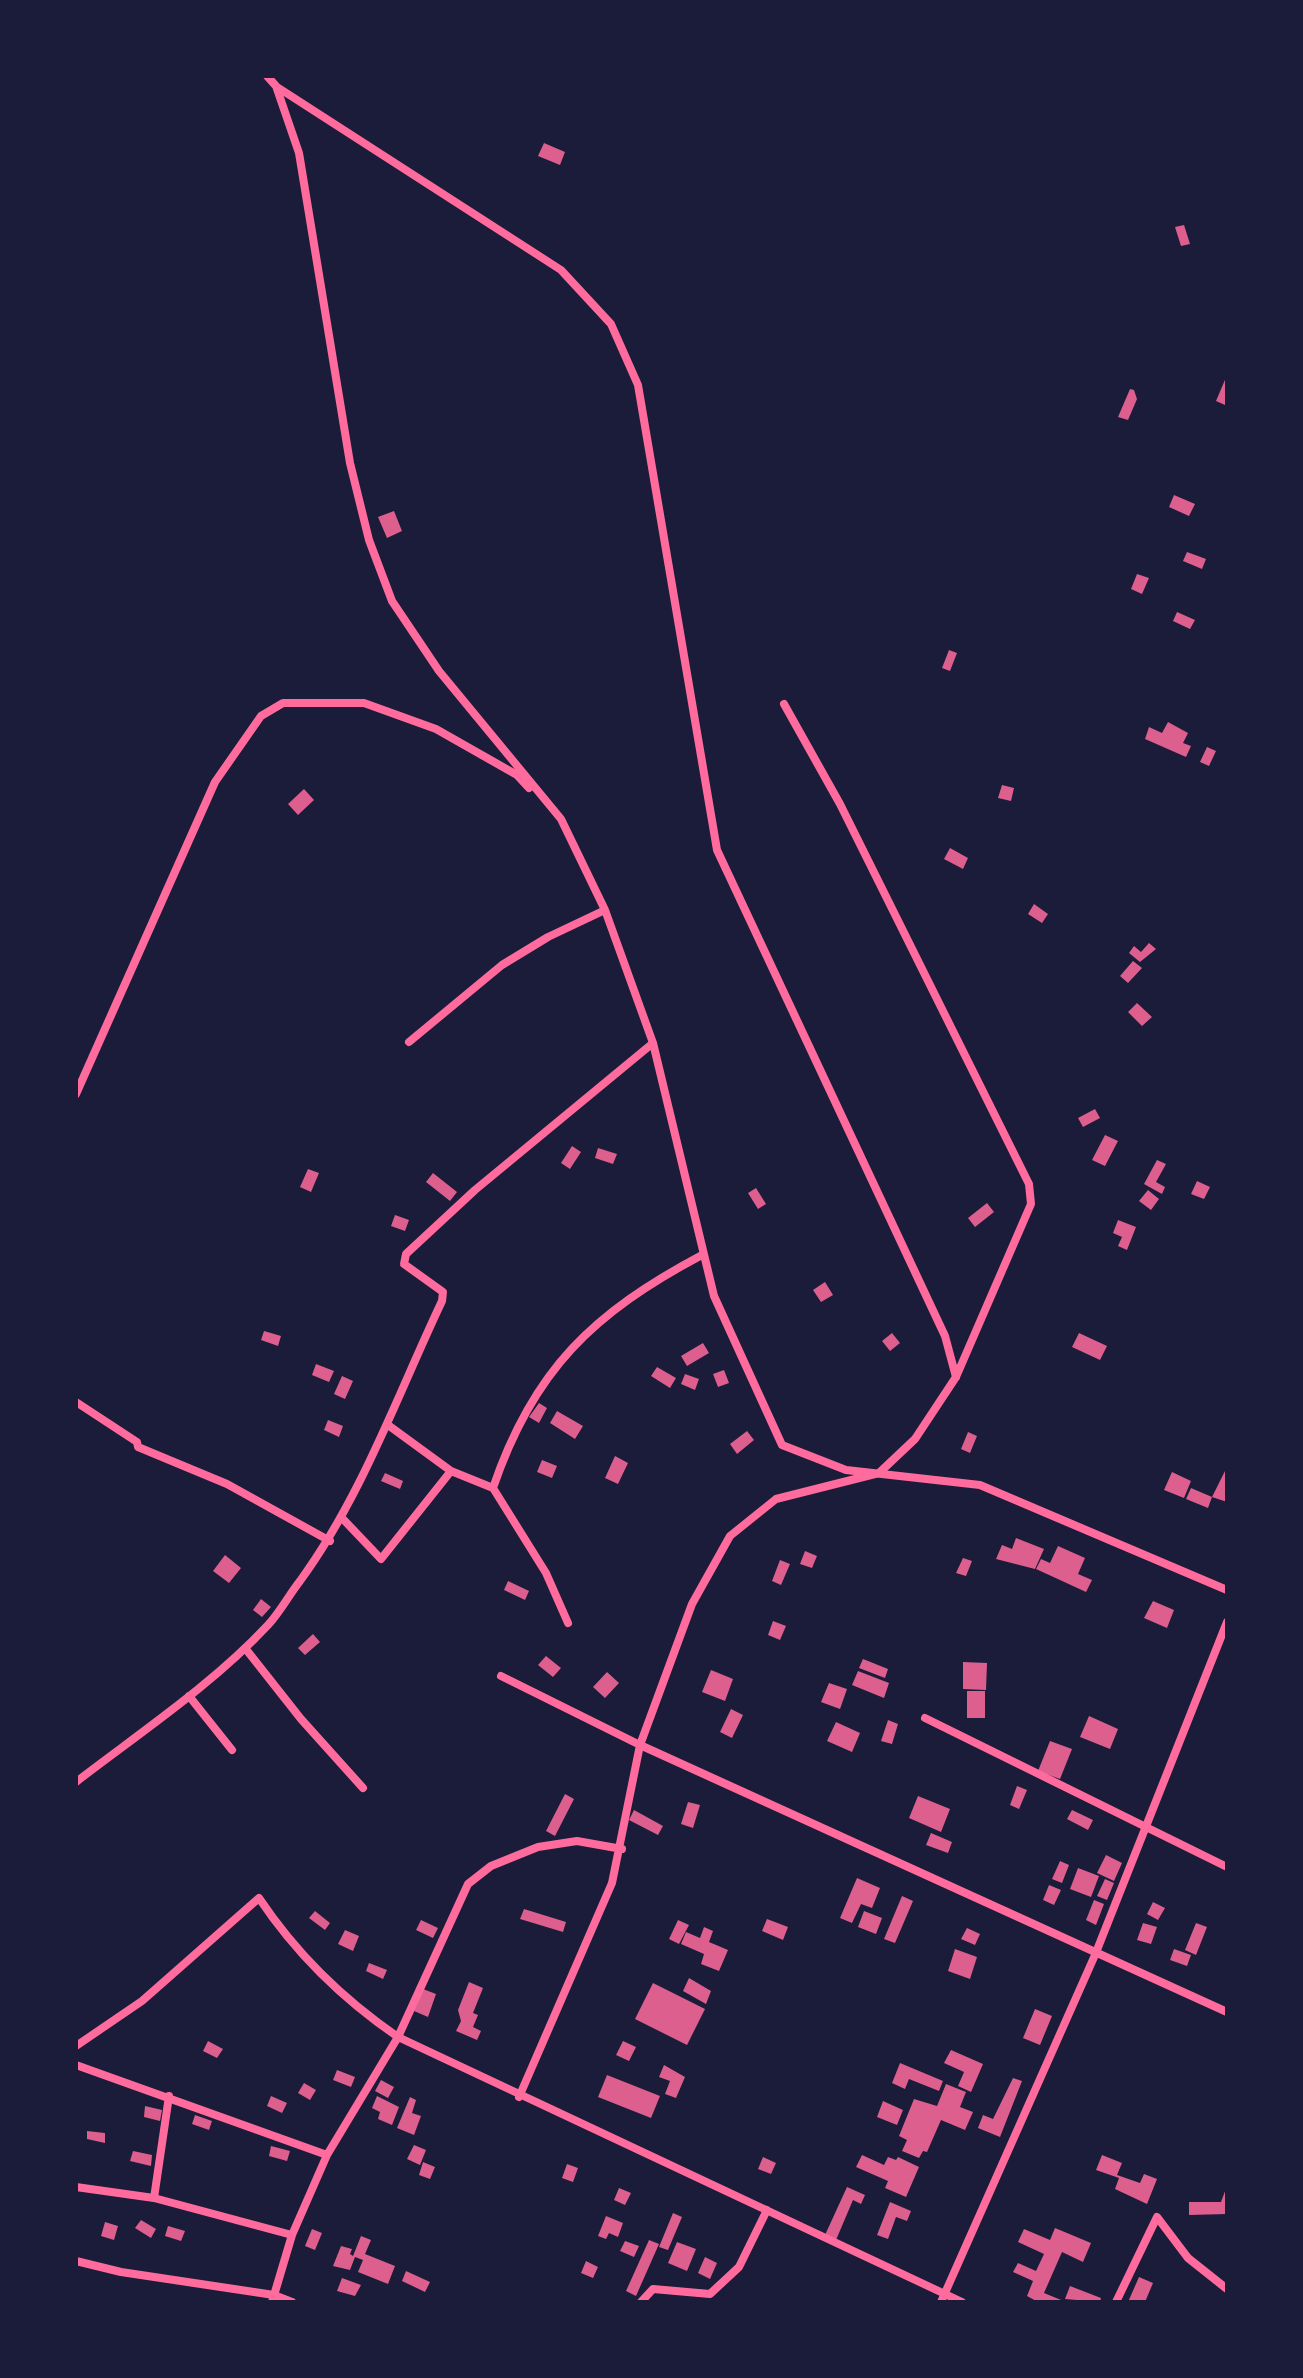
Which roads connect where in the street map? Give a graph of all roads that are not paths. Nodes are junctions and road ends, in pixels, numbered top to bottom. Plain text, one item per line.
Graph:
1 (267, 76) edge
2 (276, 86) junction
3 (784, 704) dead end
4 (561, 819) junction
5 (605, 910) junction
6 (409, 1042) dead end
7 (653, 1043) junction
8 (76, 1072) edge
9 (80, 1083) junction
10 (76, 1094) edge
11 (702, 1255) junction
12 (956, 1377) junction
13 (76, 1402) edge
14 (388, 1425) junction
15 (451, 1471) junction
16 (879, 1473) junction
17 (493, 1488) junction
18 (342, 1518) junction
19 (330, 1541) junction
20 (1227, 1590) edge
21 (1227, 1622) edge
22 (568, 1623) dead end
23 (245, 1648) junction
24 (501, 1676) dead end
25 (189, 1696) junction
26 (925, 1718) dead end
27 (640, 1745) junction
28 (232, 1750) dead end
29 (76, 1782) edge
30 (363, 1788) dead end
31 (1146, 1827) junction
32 (622, 1849) junction
33 (1227, 1867) edge
34 (1095, 1955) junction
35 (1227, 2012) edge
36 (398, 2037) junction
37 (76, 2046) edge
38 (76, 2065) edge
39 (169, 2096) junction
40 (519, 2097) junction
41 (327, 2155) junction
42 (76, 2187) edge
43 (154, 2198) junction
44 (767, 2210) junction
45 (292, 2235) junction
46 (76, 2261) edge
47 (1227, 2289) edge
48 (945, 2292) junction
49 (273, 2298) edge
50 (292, 2302) edge
51 (641, 2302) edge
52 (941, 2302) edge
53 (962, 2302) edge
54 (1116, 2302) edge

1 - 2 street
2 - 4 street
2 - 12 street
3 - 12 street
4 - 5 street
4 - 9 street
5 - 6 street
5 - 7 street
7 - 11 street
7 - 14 street
8 - 9 street
9 - 10 street
11 - 16 street
11 - 17 street
12 - 16 street
13 - 19 street
14 - 15 street
14 - 18 street
15 - 17 street
15 - 18 street
16 - 20 street
16 - 27 street
17 - 22 street
18 - 19 street
19 - 23 street
21 - 31 street
23 - 25 street
23 - 30 street
24 - 27 street
25 - 28 street
25 - 29 street
26 - 31 street
27 - 32 street
27 - 34 street
31 - 33 street
31 - 34 street
32 - 36 street
32 - 40 street
34 - 35 street
34 - 48 street
36 - 37 street
36 - 40 street
36 - 41 street
38 - 39 street
39 - 41 street
39 - 43 street
40 - 44 street
41 - 45 street
42 - 43 street
43 - 45 street
44 - 48 street
44 - 51 street
45 - 49 street
46 - 49 street
47 - 54 street
48 - 52 street
48 - 53 street
49 - 50 street

